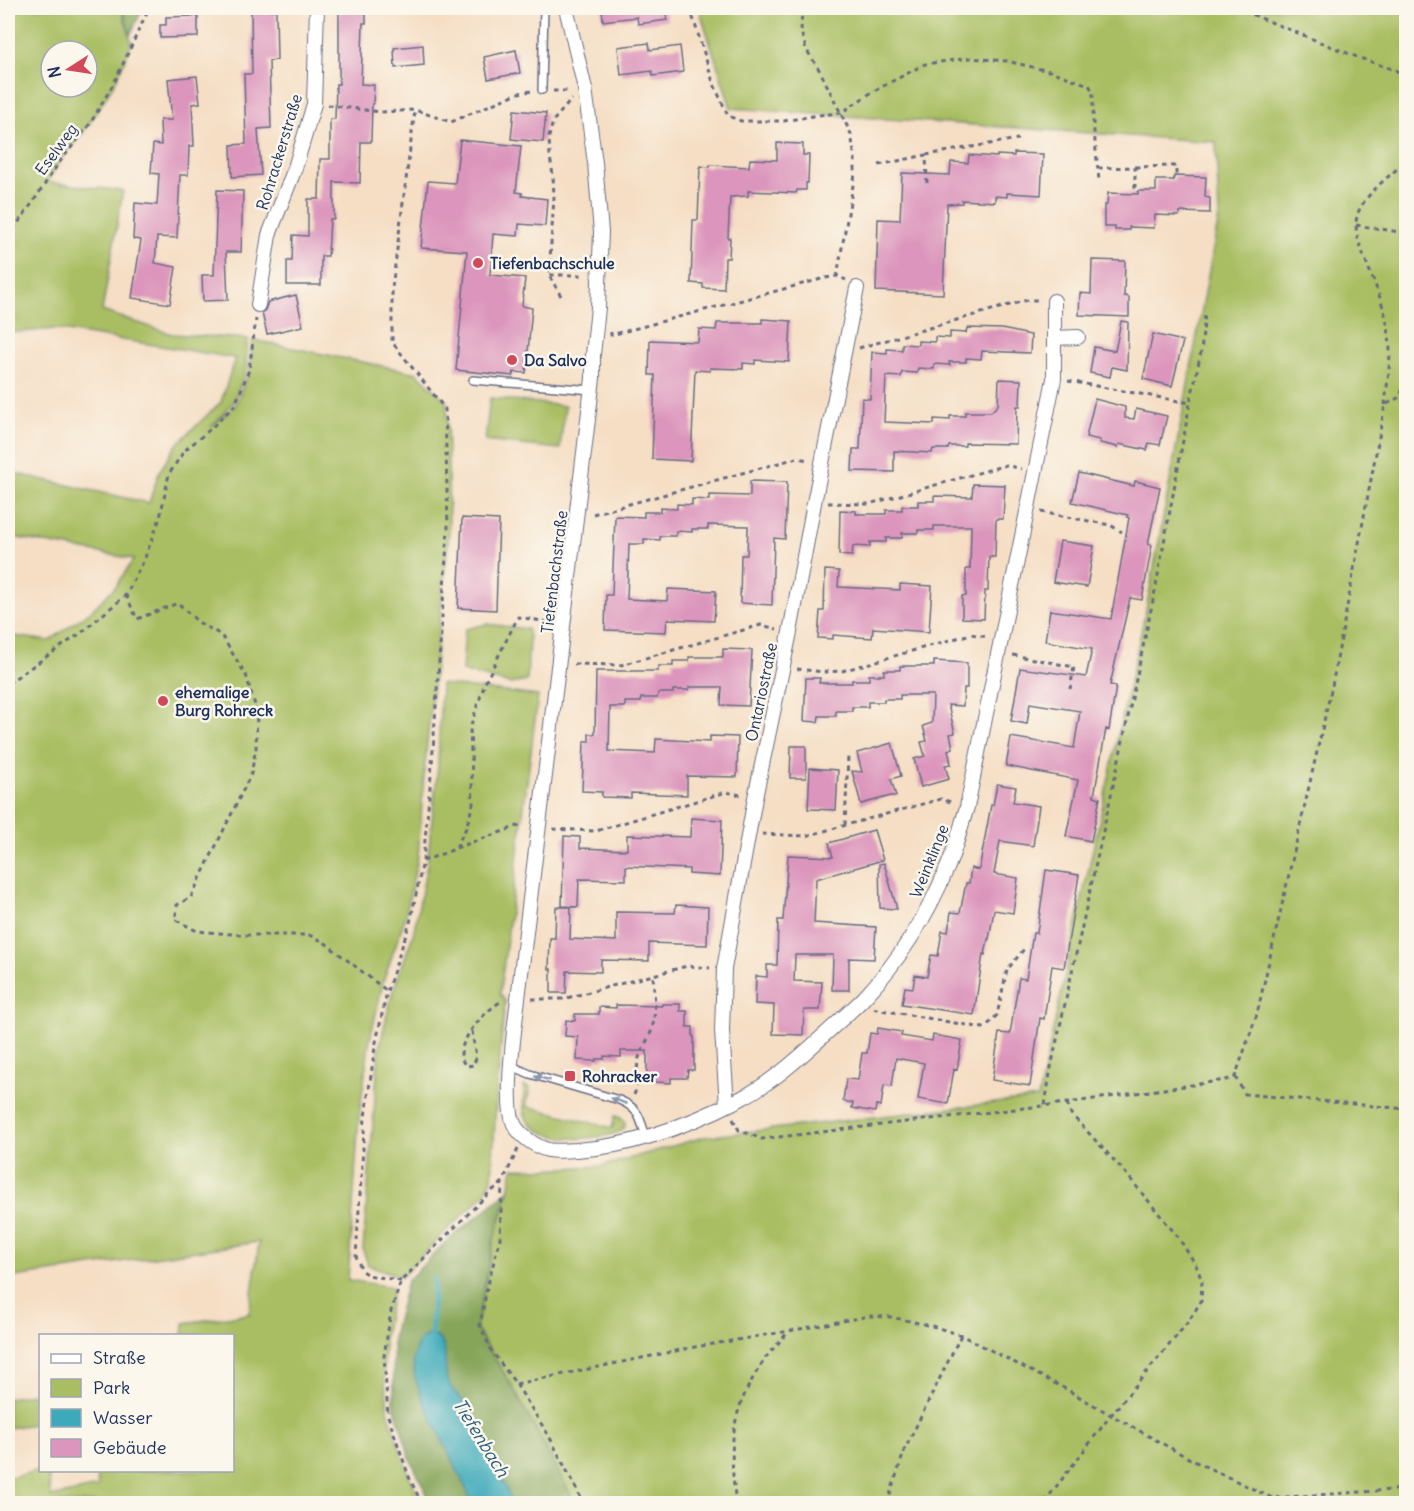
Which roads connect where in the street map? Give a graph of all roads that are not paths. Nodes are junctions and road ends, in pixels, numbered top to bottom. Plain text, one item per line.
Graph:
1 (317, 8) edge
2 (544, 8) edge
3 (566, 8) edge
4 (542, 90) road end
5 (857, 288) road end
6 (1054, 301) road end
7 (258, 305) road end
8 (1078, 337) dead end
9 (1054, 338) junction
10 (473, 380) dead end
11 (592, 390) junction
12 (512, 1066) junction
13 (728, 1106) junction
14 (525, 1137) joint
15 (646, 1137) junction

1 - 7 street, Rohrackerstraße
2 - 4 lane
3 - 11 street, Tiefenbachstraße
5 - 13 street, Ontariostraße
6 - 9 street, Weinklinge
8 - 9 street
9 - 13 street, Weinklinge
10 - 11 lane
11 - 12 street, Tiefenbachstraße
12 - 14 street, Tiefenbachstraße
15 -> 12 lane
13 - 15 street, Weinklinge
14 - 15 street, Weinklinge

